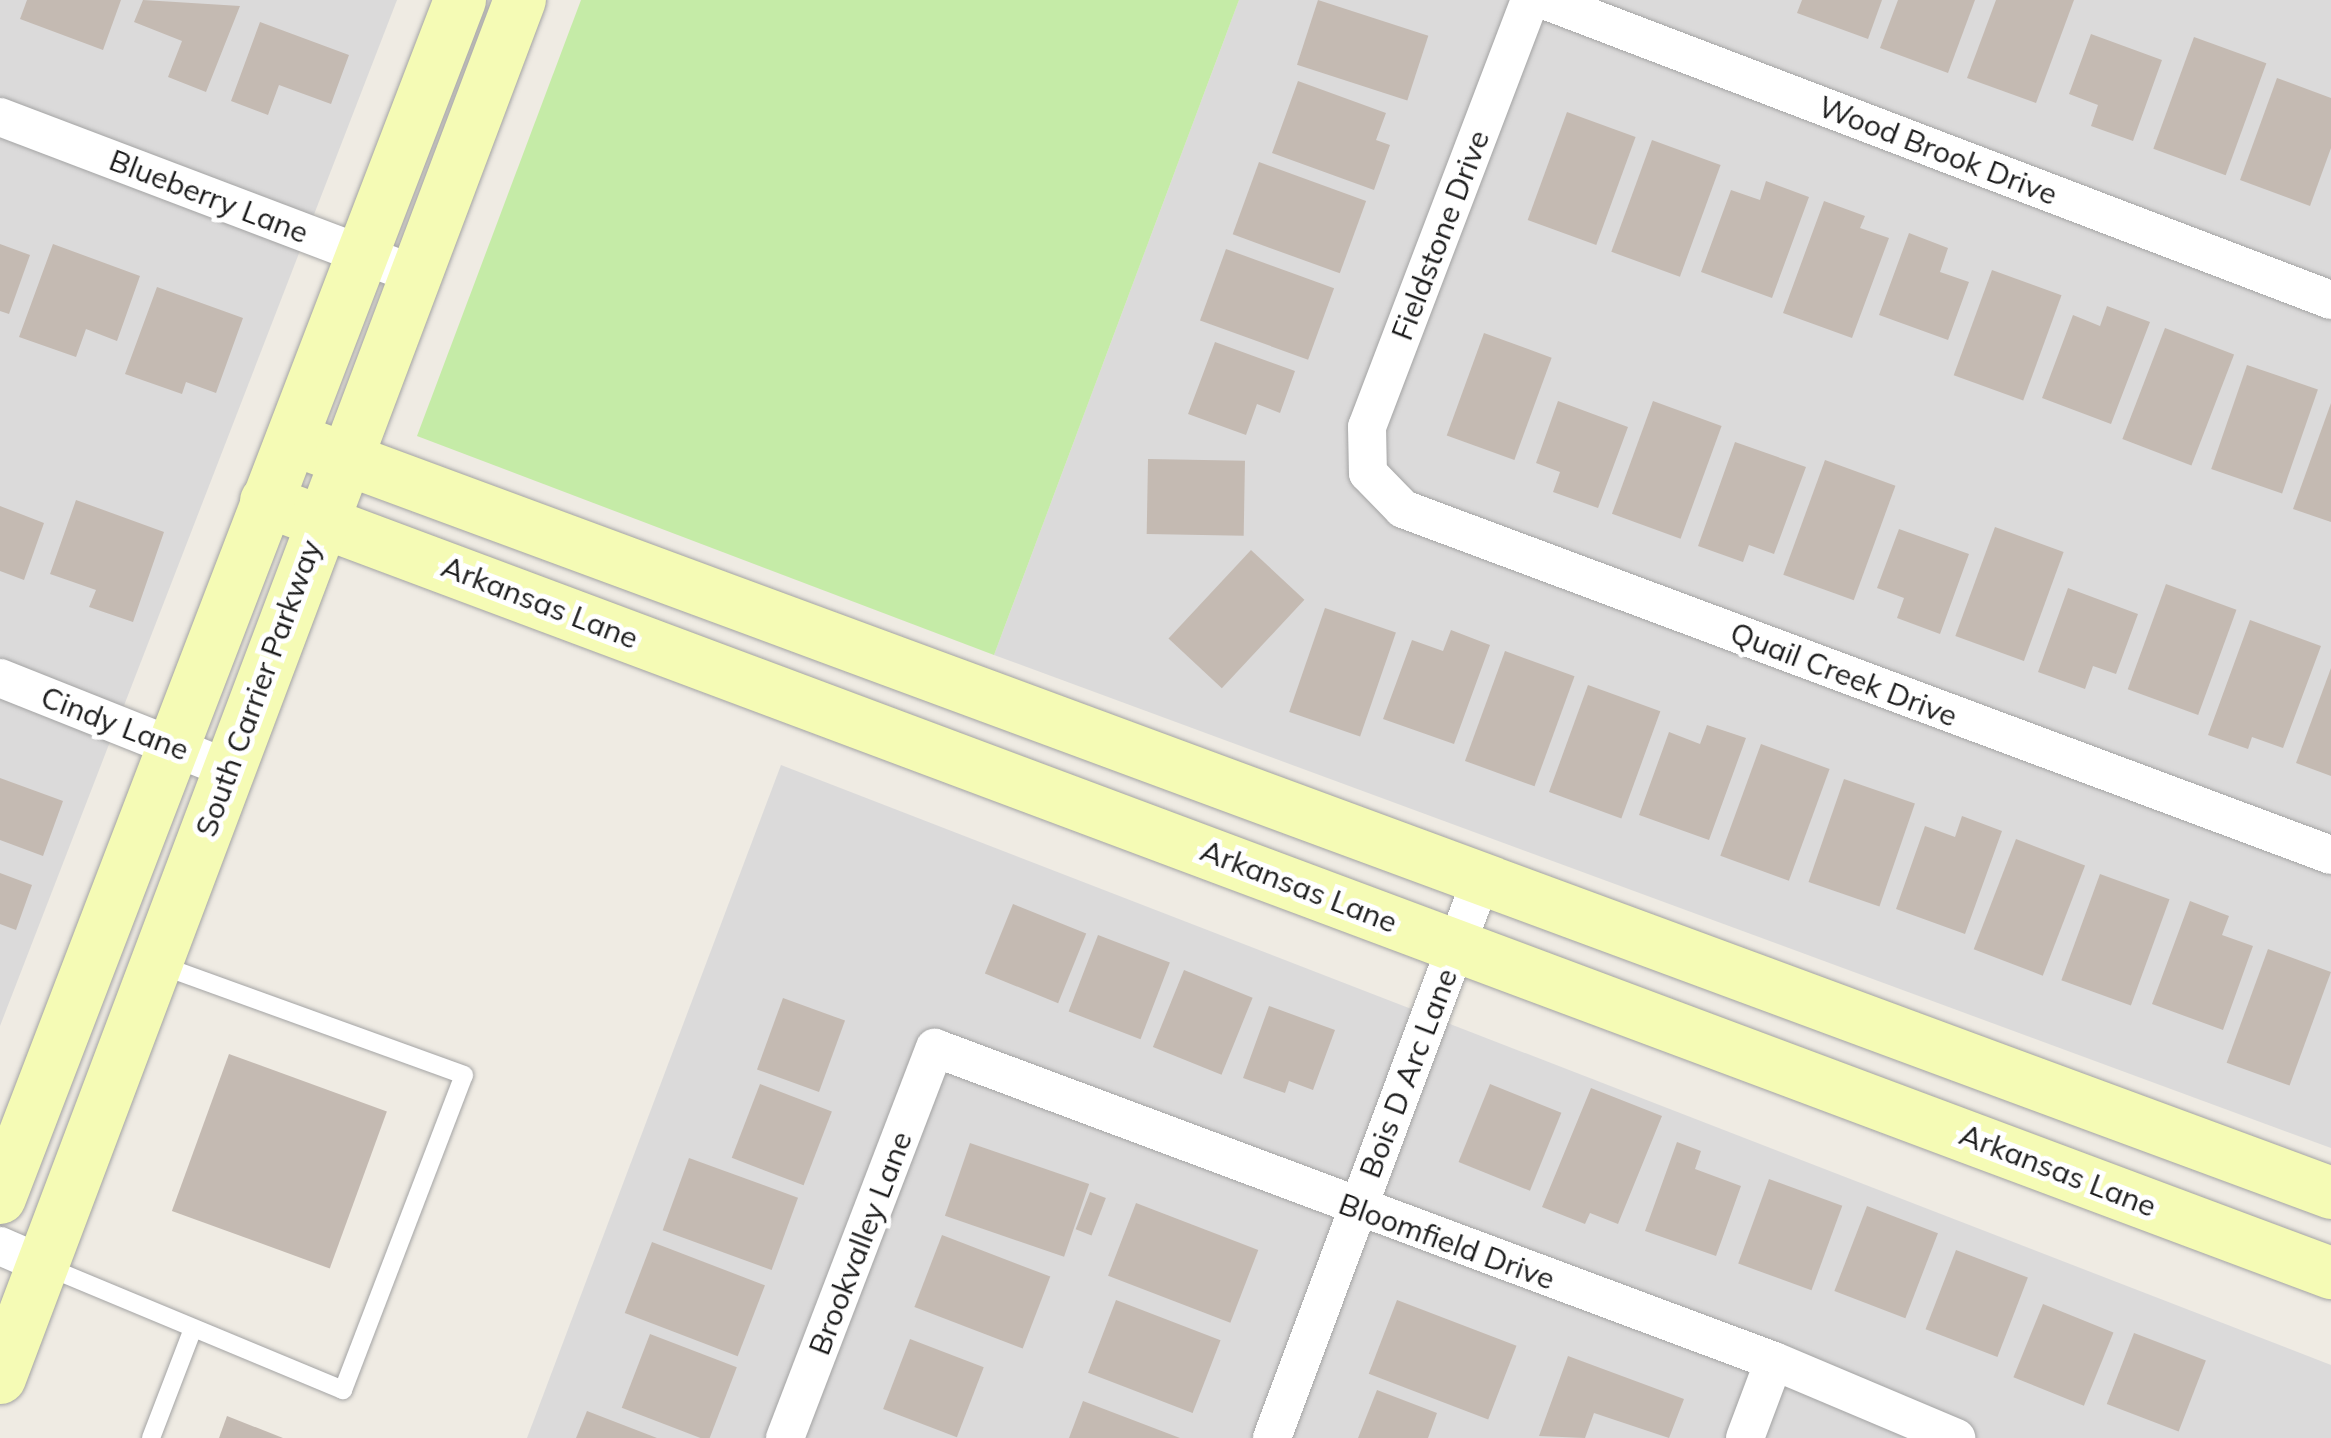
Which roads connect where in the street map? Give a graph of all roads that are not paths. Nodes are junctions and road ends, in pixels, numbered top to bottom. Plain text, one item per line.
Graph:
1 (460, 0) edge
2 (520, 0) edge
3 (1530, 0) edge
4 (1544, 0) edge
5 (0, 117) edge
6 (365, 255) junction
7 (418, 275) junction
8 (2331, 300) edge
9 (292, 439) junction
10 (344, 457) junction
11 (1368, 474) joint
12 (266, 500) junction
13 (320, 520) junction
14 (0, 678) edge
15 (173, 744) junction
16 (229, 769) junction
17 (2331, 855) edge
18 (1482, 878) junction
19 (1456, 945) junction
20 (155, 964) junction
21 (936, 1048) joint
22 (2331, 1193) edge
23 (0, 1198) edge
24 (1357, 1209) junction
25 (22, 1256) edge
26 (2331, 1273) edge
27 (191, 1334) junction
28 (1774, 1361) junction
29 (0, 1378) edge
30 (151, 1438) edge
31 (785, 1438) edge
32 (1272, 1438) edge
33 (1745, 1438) edge
34 (1956, 1438) edge

1 - 6 main road, South Carrier Parkway
2 - 7 main road, South Carrier Parkway
3 - 11 street, Fieldstone Drive
4 - 8 street, Wood Brook Drive
5 - 6 street, Blueberry Lane
6 - 7 street, Blueberry Lane
6 - 9 main road, South Carrier Parkway
7 - 10 main road, South Carrier Parkway
9 - 10 main road
9 - 12 main road, South Carrier Parkway
10 - 13 main road, South Carrier Parkway
10 - 18 main road
11 - 17 street, Quail Creek Drive
12 - 13 main road, Arkansas Lane
12 - 15 main road, South Carrier Parkway
13 - 16 main road, South Carrier Parkway
13 - 19 main road, Arkansas Lane
14 - 15 street, Cindy Lane
15 - 16 street, Cindy Lane
15 - 23 main road, South Carrier Parkway
16 - 20 main road, South Carrier Parkway
18 - 19 street, Bois D Arc Lane
18 - 22 main road
19 - 24 street, Bois D Arc Lane
19 - 26 main road, Arkansas Lane
20 - 25 main road, South Carrier Parkway
20 - 27 lane
21 - 24 street, Bloomfield Drive
21 - 31 street, Brookvalley Lane
24 - 28 street, Bloomfield Drive
24 - 32 street, Bois D Arc Lane
25 - 27 lane
25 - 29 main road, South Carrier Parkway
27 - 30 lane
28 - 33 street
28 - 34 street, Bloomfield Drive

